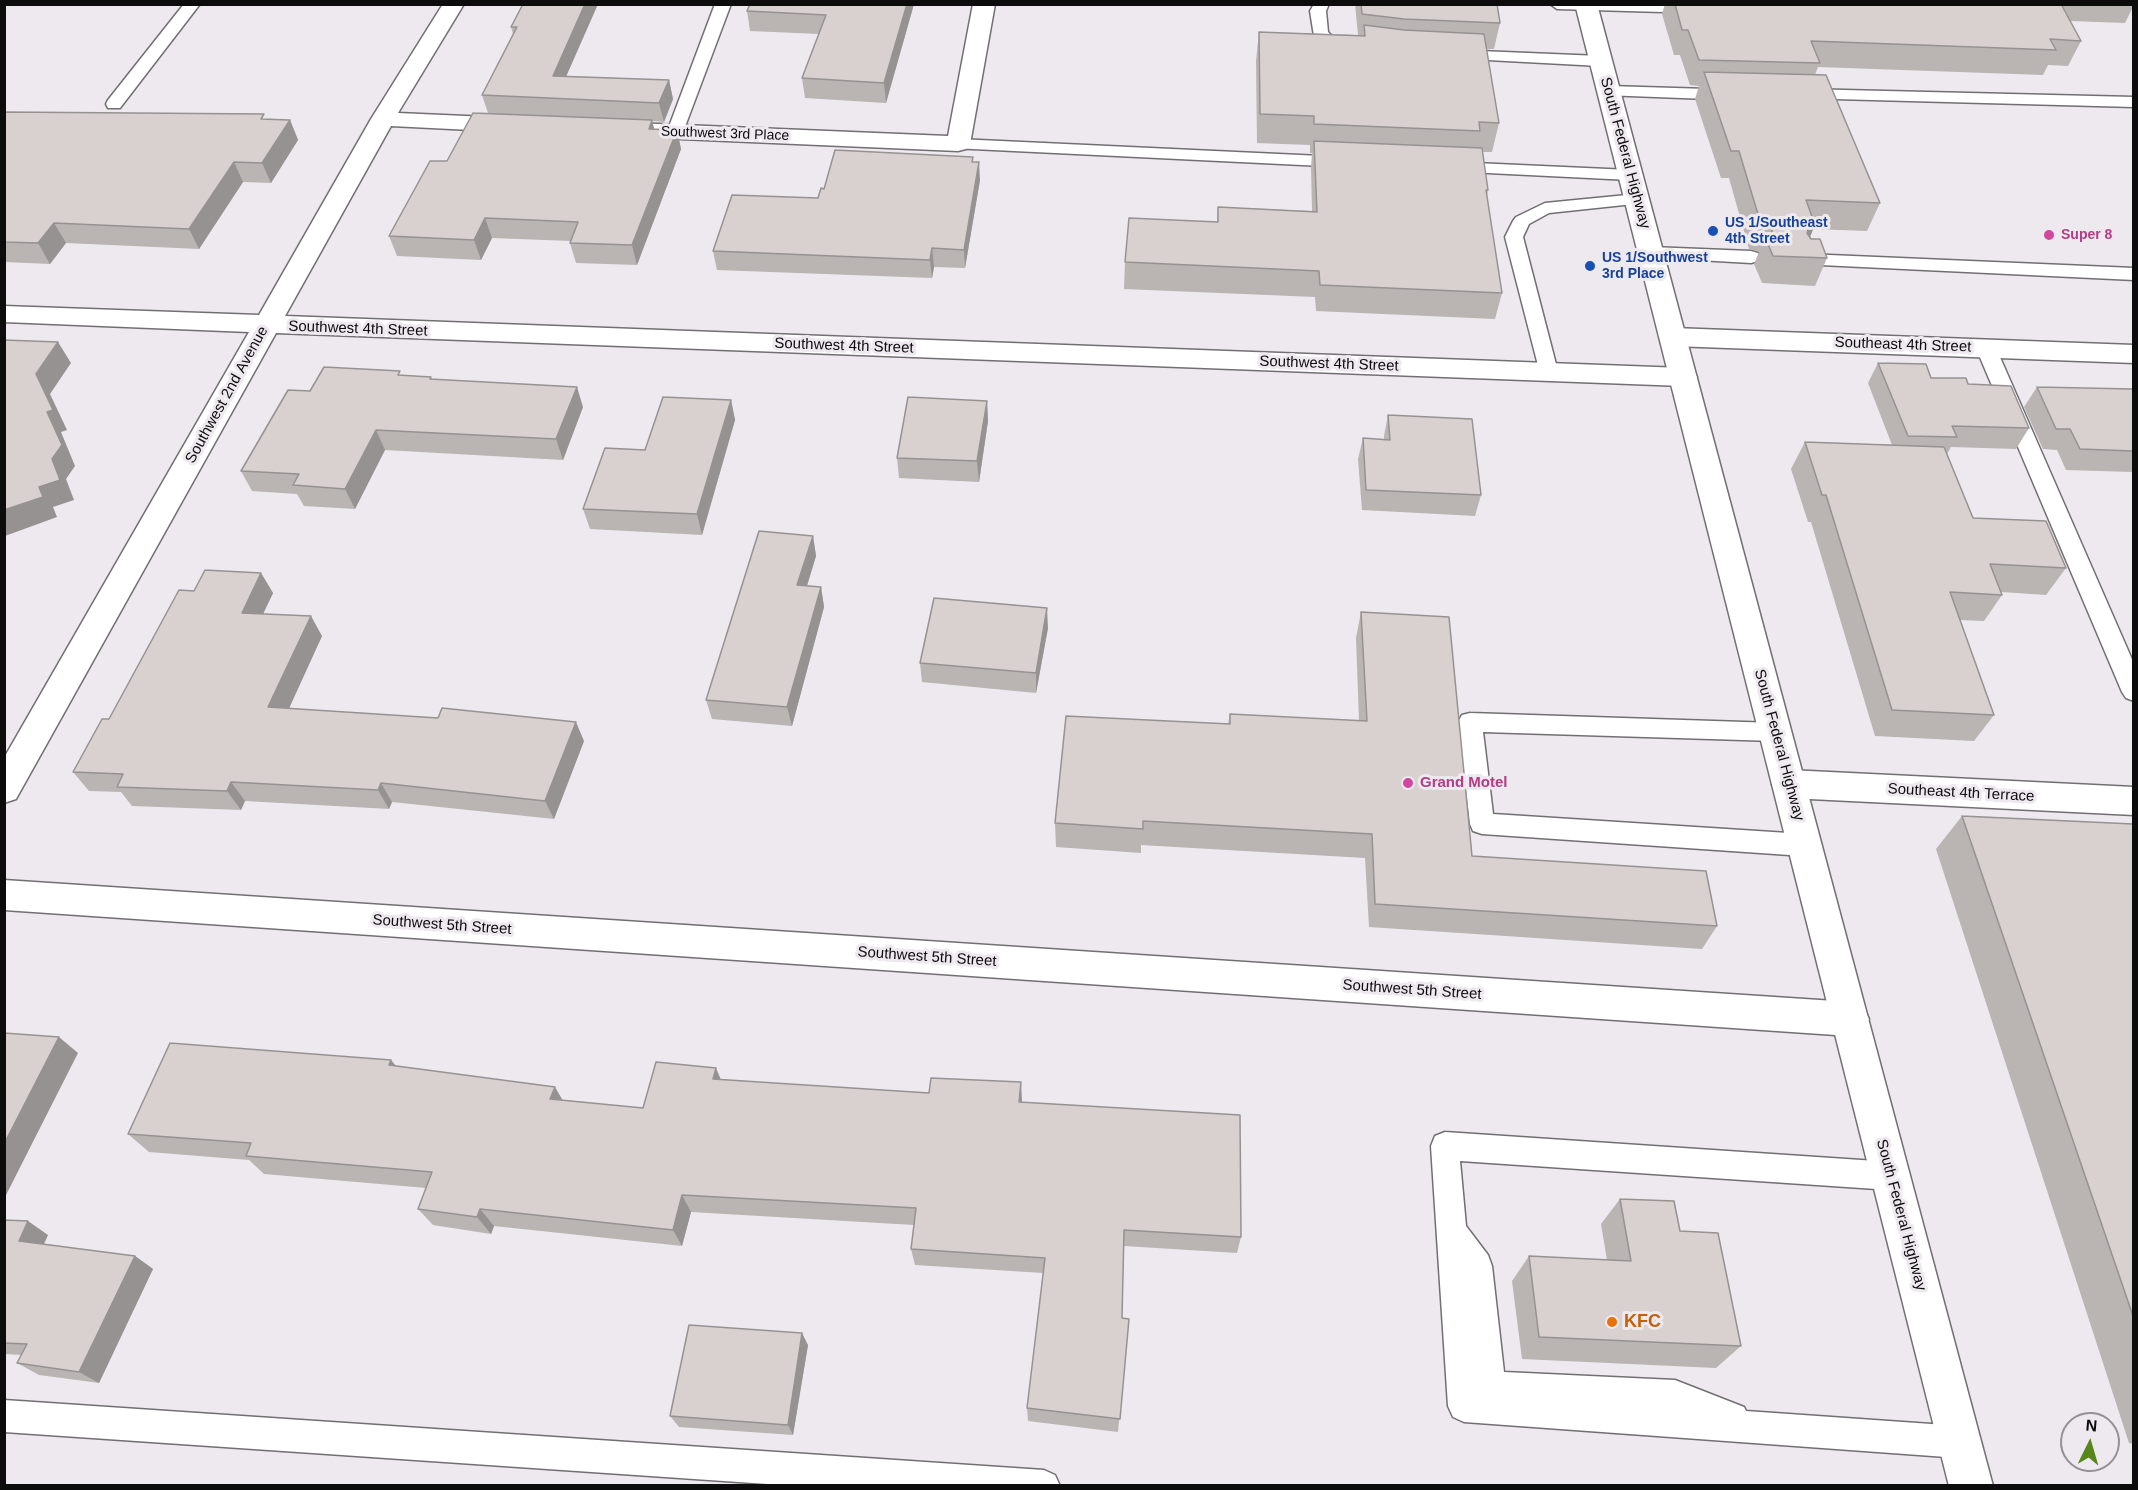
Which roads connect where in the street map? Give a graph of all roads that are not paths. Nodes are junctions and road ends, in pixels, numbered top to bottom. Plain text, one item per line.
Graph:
1 (193, 4) edge
2 (454, 4) edge
3 (723, 4) edge
4 (984, 4) edge
5 (1322, 4) edge
6 (1577, 5) edge
7 (1713, 8) edge
8 (1368, 49) edge
9 (1441, 54) edge
10 (1604, 76) junction
11 (1746, 93) edge
12 (1781, 93) edge
13 (2133, 102) edge
14 (114, 104) dead end
15 (383, 119) junction
16 (535, 126) edge
17 (617, 129) edge
18 (675, 132) junction
19 (958, 144) junction
20 (1359, 162) edge
21 (1442, 166) edge
22 (1633, 187) junction
23 (1651, 253) junction
24 (1751, 257) dead end
25 (1806, 260) edge
26 (2133, 274) edge
27 (4, 314) edge
28 (267, 325) junction
29 (1673, 337) junction
30 (1986, 348) junction
31 (2133, 354) edge
32 (1548, 372) junction
33 (1683, 377) junction
34 (2133, 692) edge
35 (1775, 732) junction
36 (1789, 784) junction
37 (4, 789) edge
38 (2133, 801) edge
39 (1804, 844) junction
40 (4, 896) edge
41 (1850, 1019) junction
42 (1891, 1176) junction
43 (4, 1416) edge
44 (1960, 1442) junction
45 (1044, 1485) edge
46 (1971, 1485) edge

1 - 14 lane
2 - 15 street, Southwest 2nd Avenue
3 - 18 lane
4 - 19 street
5 - 8 lane
6 - 7 lane
6 - 10 street, South Federal Highway
9 - 10 lane
10 - 11 lane
10 - 22 street, South Federal Highway
12 - 13 lane
15 - 16 street
15 - 28 street, Southwest 2nd Avenue
17 - 18 street, Southwest 3rd Place
18 - 19 street, Southwest 3rd Place
19 - 20 lane
21 - 22 lane
22 - 23 street, South Federal Highway
22 - 32 lane
23 - 24 lane
23 - 29 street, South Federal Highway
25 - 26 lane
27 - 28 street, Southwest 4th Street
28 - 32 street, Southwest 4th Street
28 - 37 street, Southwest 2nd Avenue
29 - 30 street, Southeast 4th Street
29 - 33 street, South Federal Highway
30 - 31 street, Southeast 4th Street
30 - 34 lane
32 - 33 street, Southwest 4th Street
33 - 35 street, South Federal Highway
35 - 36 street, South Federal Highway
35 - 39 lane
36 - 38 street, Southeast 4th Terrace
36 - 39 street, South Federal Highway
39 - 41 street, South Federal Highway
40 - 41 street, Southwest 5th Street
41 - 42 street, South Federal Highway
42 - 44 street, South Federal Highway
42 - 44 lane
43 - 45 lane
44 - 46 street, South Federal Highway

